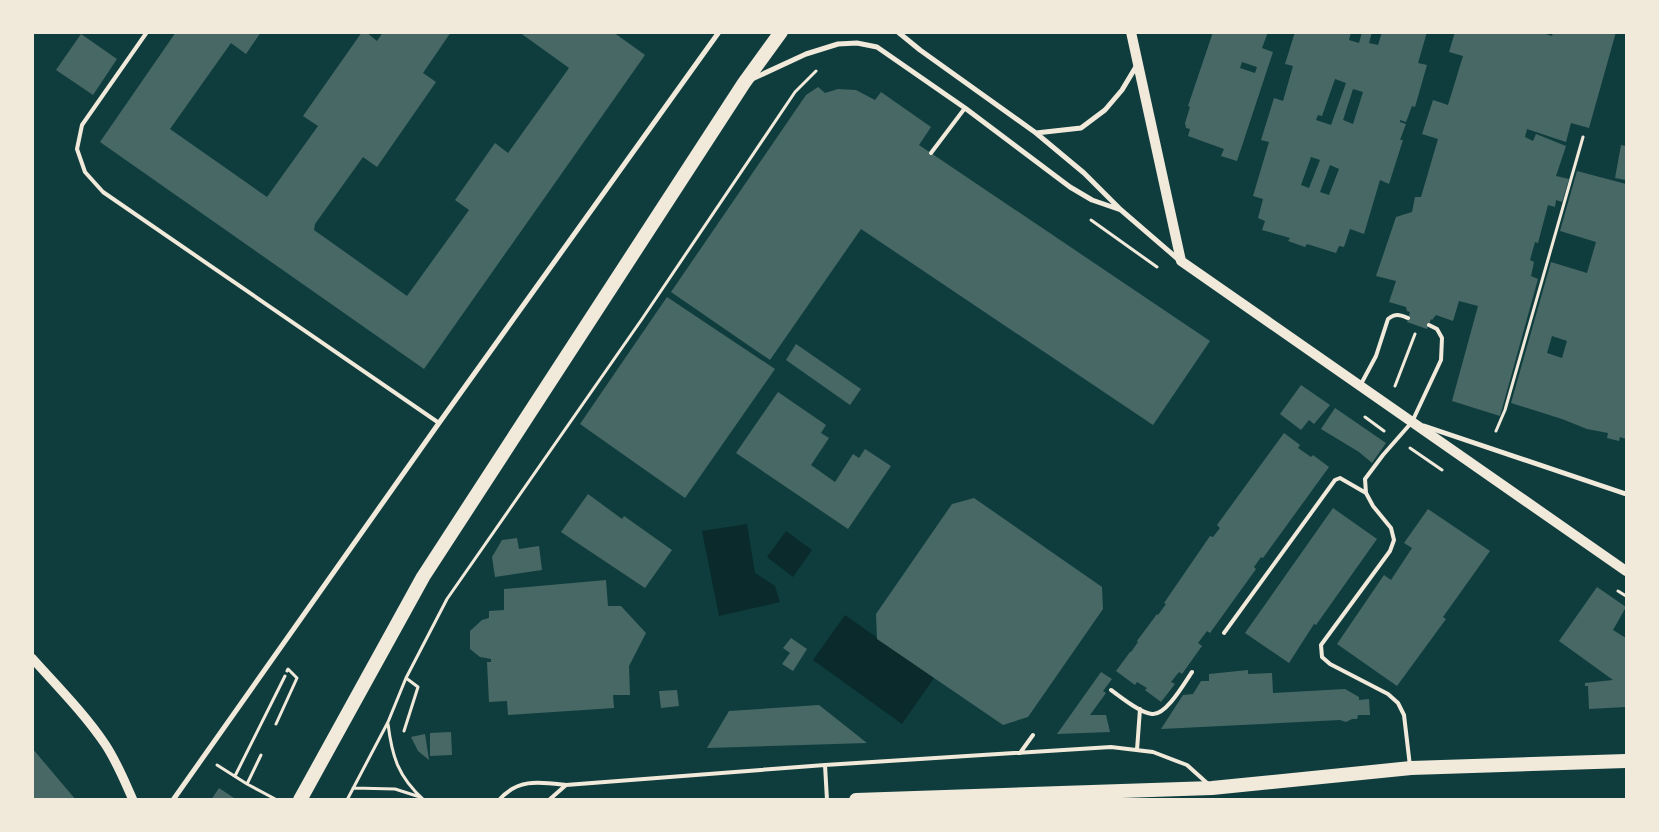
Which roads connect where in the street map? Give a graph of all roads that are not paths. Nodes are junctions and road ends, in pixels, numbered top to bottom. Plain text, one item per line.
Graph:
1 (147, 32) edge
2 (719, 32) edge
3 (781, 32) edge
4 (898, 32) edge
5 (1131, 32) edge
6 (1138, 65) junction
7 (744, 83) junction
8 (965, 108) junction
9 (1036, 133) junction
10 (931, 153) dead end
11 (1121, 210) junction
12 (1181, 261) junction
13 (1408, 318) dead end
14 (1428, 325) dead end
15 (1360, 386) junction
16 (1412, 422) junction
17 (439, 423) junction
18 (1366, 493) junction
19 (1626, 494) edge
20 (1626, 571) edge
21 (1224, 633) dead end
22 (32, 658) edge
23 (1192, 672) dead end
24 (1111, 690) dead end
25 (1140, 709) junction
26 (1033, 735) dead end
27 (1137, 750) junction
28 (1020, 753) junction
29 (1626, 761) edge
30 (826, 764) junction
31 (1411, 768) junction
32 (566, 785) junction
33 (1212, 788) junction
34 (133, 800) edge
35 (173, 800) edge
36 (300, 800) edge
37 (499, 800) edge
38 (549, 800) edge
39 (827, 800) edge
40 (856, 800) edge

1 - 17 lane
2 - 17 street
3 - 7 highway
4 - 9 street
5 - 6 main road
6 - 9 street
6 - 12 main road
7 - 8 street
7 - 36 highway
8 - 10 lane
8 - 11 street
9 - 11 street
11 - 12 street
12 - 15 main road
13 - 15 lane
14 - 16 lane
15 - 16 main road
16 - 18 lane
16 - 19 street
16 - 20 main road
17 - 35 street
18 - 21 lane
18 - 31 lane
22 - 34 street
23 - 25 lane
24 - 25 lane
25 - 27 lane
26 - 28 lane
27 - 28 lane
27 - 33 lane
28 - 30 lane
29 - 31 highway
30 - 32 lane
30 - 39 lane
31 - 33 highway
32 - 37 lane
32 - 38 lane
33 - 40 highway

